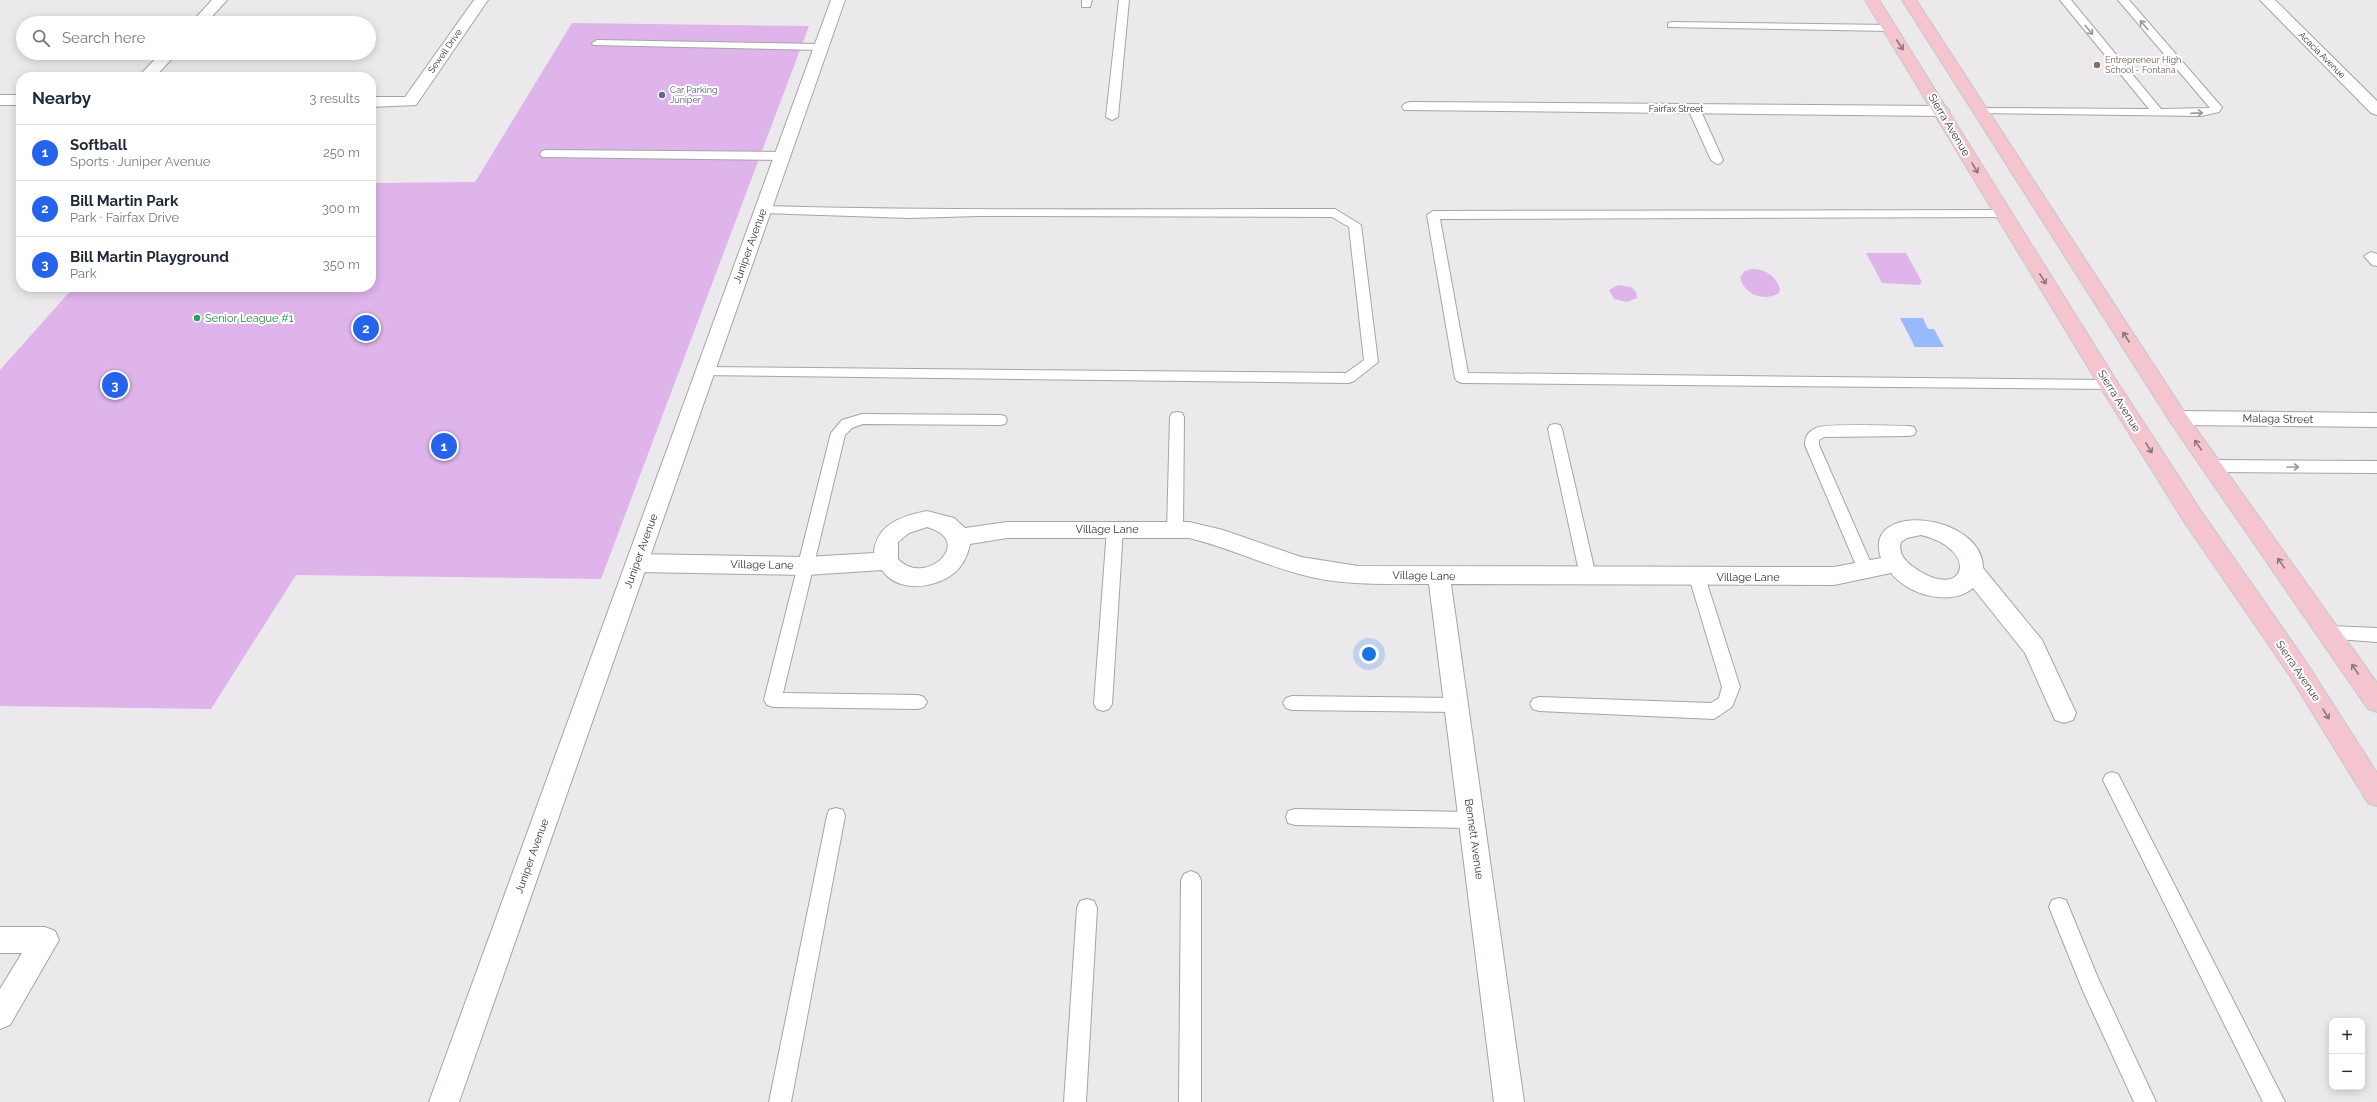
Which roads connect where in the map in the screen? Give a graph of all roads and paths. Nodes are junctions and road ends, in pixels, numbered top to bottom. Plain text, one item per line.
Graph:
1 (220, 0) edge
2 (481, 0) edge
3 (838, 0) edge
4 (1124, 0) edge
5 (1872, 0) edge
6 (1908, 0) edge
7 (2065, 0) edge
8 (2123, 0) edge
9 (2268, 0) edge
10 (205, 16) edge
11 (1672, 25) dead end
12 (1889, 28) junction
13 (597, 43) dead end
14 (821, 47) junction
15 (162, 60) edge
16 (151, 72) edge
17 (0, 100) edge
18 (16, 100) edge
19 (376, 102) edge
20 (1410, 107) dead end
21 (1694, 109) junction
22 (1981, 110) junction
23 (2377, 110) edge
24 (1941, 111) junction
25 (2158, 113) junction
26 (1112, 117) dead end
27 (546, 154) dead end
28 (782, 156) junction
29 (1717, 160) dead end
30 (762, 210) junction
31 (2002, 214) junction
32 (705, 372) junction
33 (2109, 385) junction
34 (1177, 417) dead end
35 (2178, 418) junction
36 (1000, 420) dead end
37 (2377, 420) edge
38 (1555, 429) dead end
39 (1909, 431) dead end
40 (2212, 466) junction
41 (2377, 467) edge
42 (1115, 528) junction
43 (1175, 530) junction
44 (959, 536) junction
45 (887, 561) junction
46 (637, 562) junction
47 (1894, 564) junction
48 (807, 566) junction
49 (1866, 570) junction
50 (1972, 571) junction
51 (1439, 576) junction
52 (1588, 576) junction
53 (1697, 577) junction
54 (2330, 633) junction
55 (2377, 635) edge
56 (918, 702) dead end
57 (2377, 702) edge
58 (1292, 703) dead end
59 (1103, 704) dead end
60 (1539, 704) dead end
61 (1456, 706) junction
62 (2064, 713) dead end
63 (2112, 780) dead end
64 (2377, 795) edge
65 (836, 816) dead end
66 (1295, 817) dead end
67 (1472, 820) junction
68 (1191, 880) dead end
69 (2058, 907) dead end
70 (1087, 908) dead end
71 (0, 940) edge
72 (0, 1015) edge
73 (444, 1102) edge
74 (780, 1102) edge
75 (1075, 1102) edge
76 (1190, 1102) edge
77 (1509, 1102) edge
78 (2145, 1102) edge
79 (2274, 1102) edge

1 - 10 street
2 - 19 street, Sewell Drive
3 - 14 street, Juniper Avenue
4 - 26 lane
5 - 12 main road, Sierra Avenue
6 - 22 main road
7 -> 25 lane
25 -> 8 lane
9 - 23 street, Acacia Avenue
11 - 12 lane
12 -> 24 main road, Sierra Avenue
13 - 14 lane
14 - 28 street, Juniper Avenue
15 - 16 street
17 - 18 street
20 - 21 street, Fairfax Street
21 - 24 street, Fairfax Street
21 - 29 lane
22 - 25 lane
35 -> 22 main road
24 -> 31 main road, Sierra Avenue
27 - 28 lane
28 - 30 street, Juniper Avenue
30 - 32 street, Juniper Avenue
30 - 32 lane
31 -> 33 main road, Sierra Avenue
31 - 33 lane
32 - 46 street, Juniper Avenue
33 -> 64 main road, Sierra Avenue
34 - 43 lane
35 - 37 street, Malaga Street
40 -> 35 main road
36 - 48 lane
38 - 52 lane
39 - 49 lane
40 -> 41 lane
54 -> 40 main road
42 - 43 street, Village Lane
42 - 44 street, Village Lane
42 - 59 lane
43 - 51 street, Village Lane
44 - 45 street
44 - 45 street
45 - 48 street, Village Lane
46 - 48 street, Village Lane
46 - 73 street, Juniper Avenue
47 - 49 street, Village Lane
47 - 50 street
47 - 50 street
48 - 56 lane
49 - 53 street, Village Lane
50 - 62 street
51 - 52 street, Village Lane
51 - 61 street, Bennett Avenue
52 - 53 street, Village Lane
53 - 60 lane
54 - 55 lane
57 -> 54 main road
58 - 61 lane
61 - 67 street, Bennett Avenue
63 - 79 lane
65 - 74 lane
66 - 67 lane
67 - 77 street, Bennett Avenue
68 - 76 lane
69 - 78 lane
70 - 75 lane
71 - 72 street

